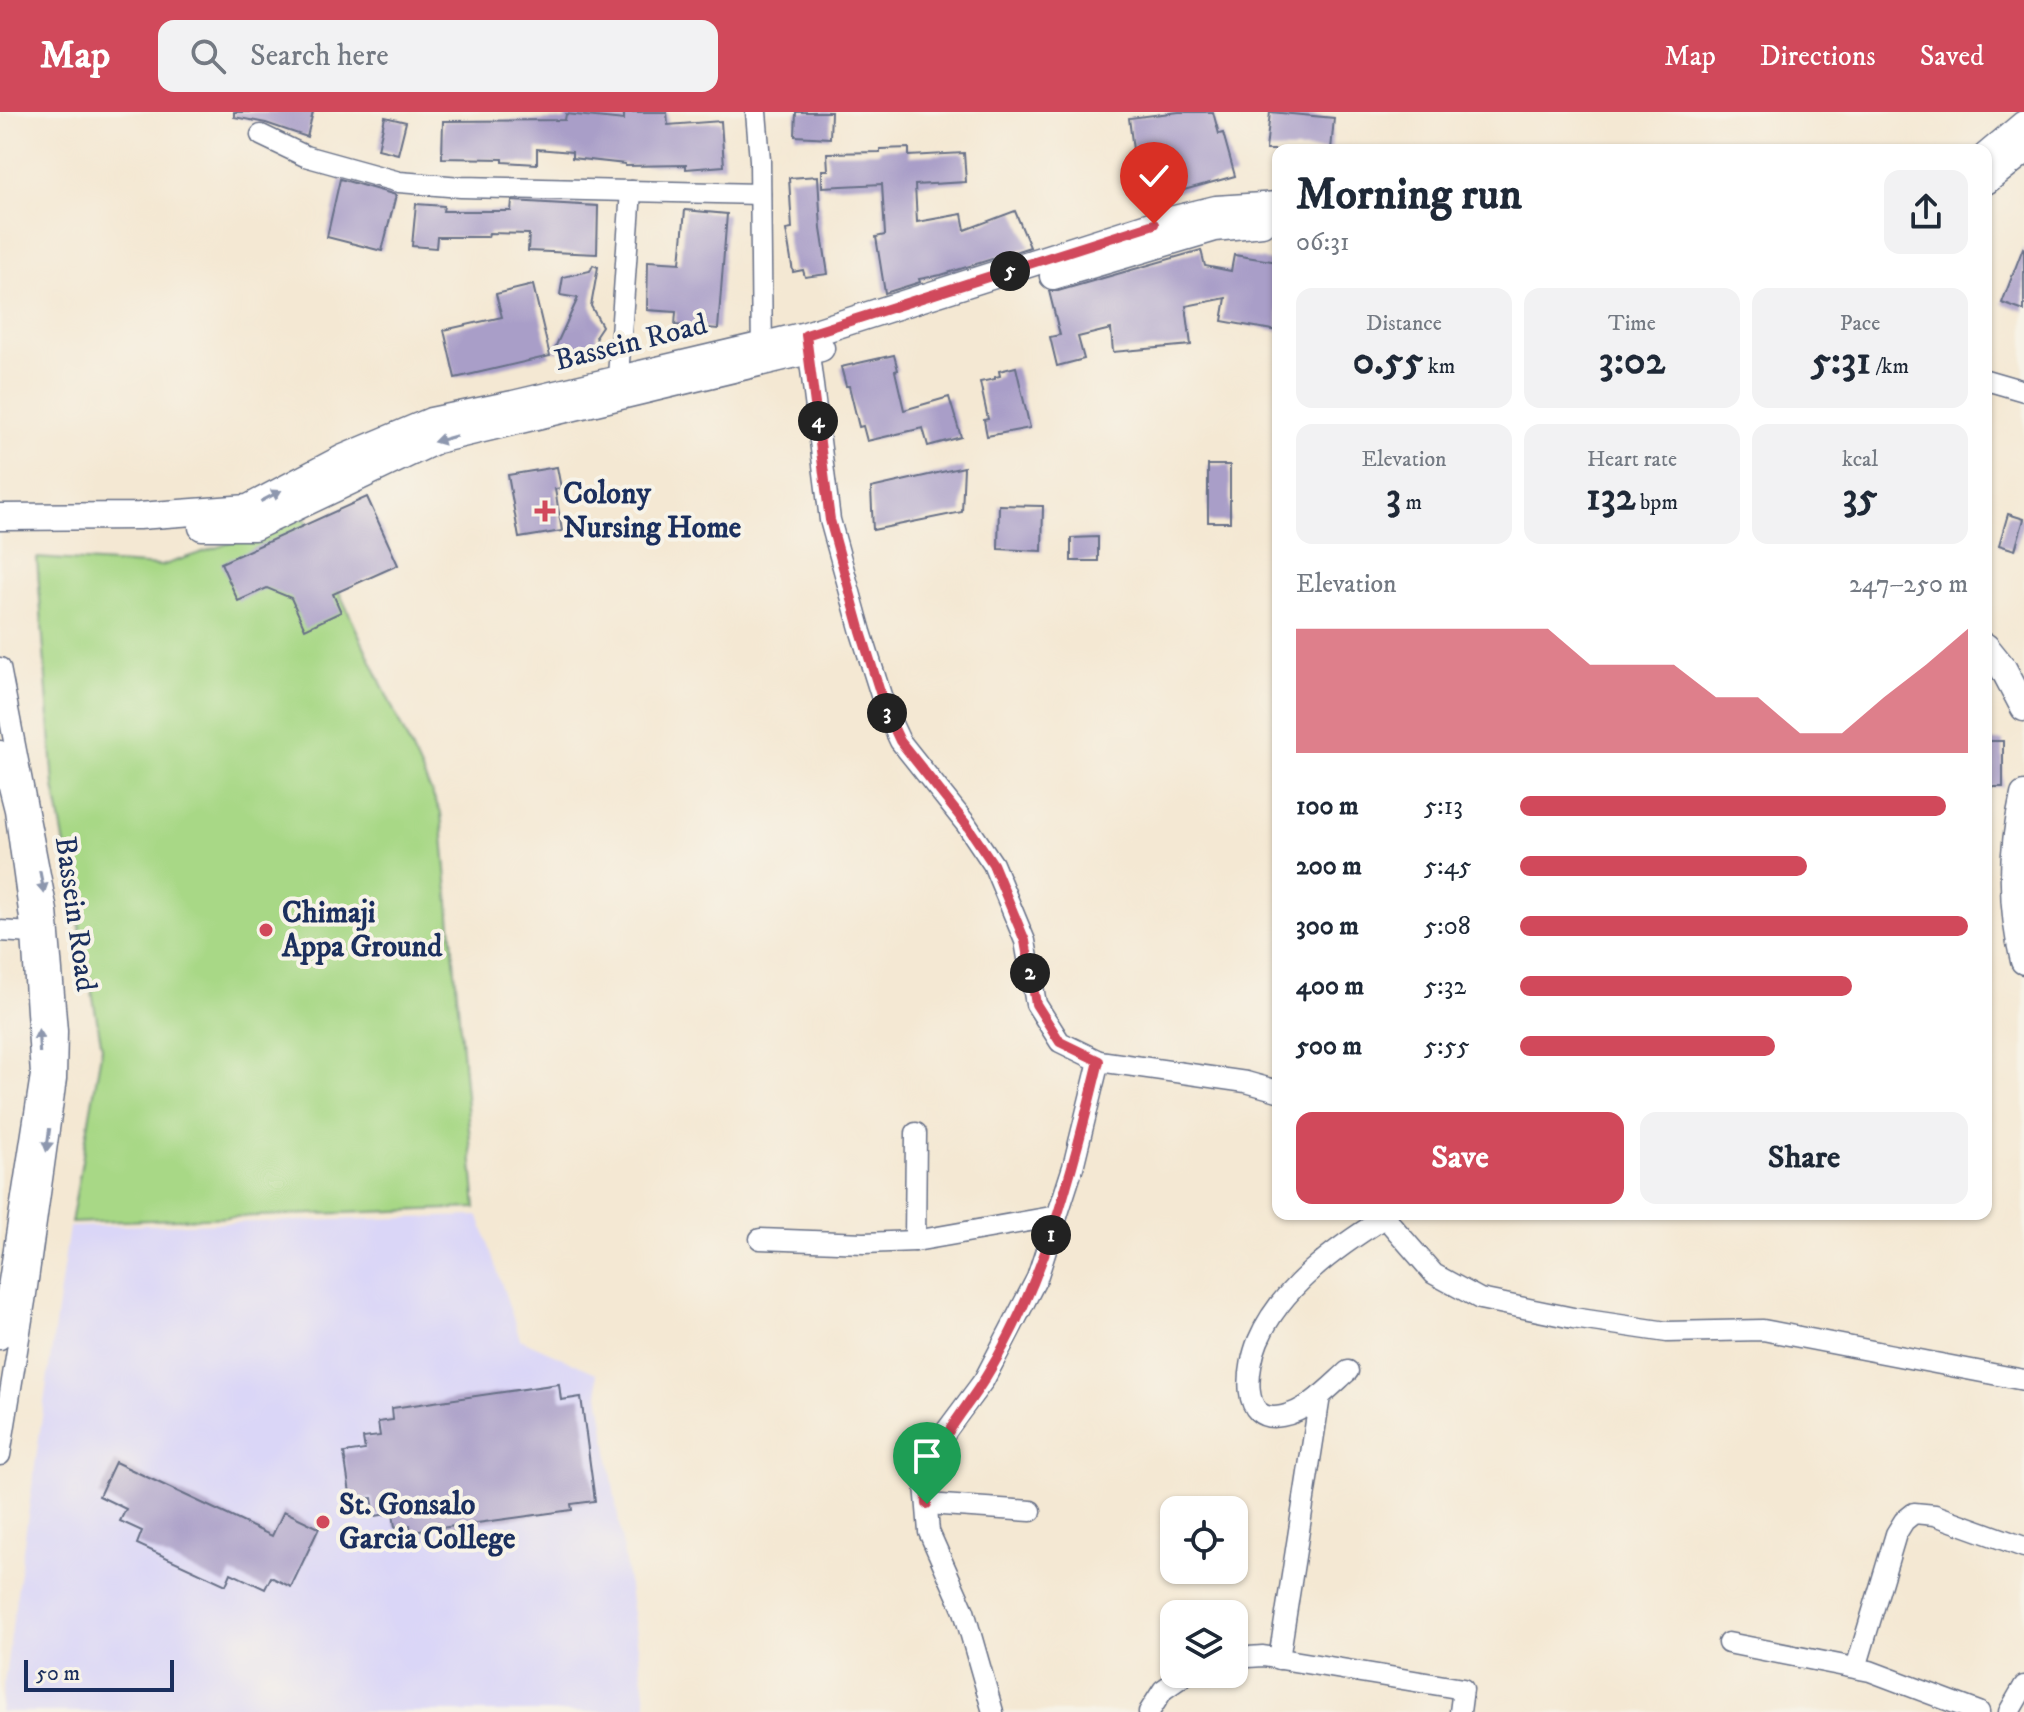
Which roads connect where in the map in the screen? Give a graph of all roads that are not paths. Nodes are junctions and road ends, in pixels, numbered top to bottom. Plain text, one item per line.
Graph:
1 (756, 112) edge
2 (2024, 124) edge
3 (261, 135) dead end
4 (1992, 151) edge
5 (2024, 151) edge
6 (1992, 176) edge
7 (631, 191) junction
8 (760, 194) junction
9 (1272, 205) edge
10 (1272, 223) edge
11 (807, 344) junction
12 (762, 354) junction
13 (1992, 382) edge
14 (617, 389) junction
15 (2024, 391) edge
16 (0, 517) edge
17 (0, 529) edge
18 (1992, 654) edge
19 (0, 671) edge
20 (2024, 708) edge
21 (0, 751) edge
22 (2024, 795) edge
23 (0, 931) edge
24 (32, 933) junction
25 (2024, 961) edge
26 (1099, 1061) junction
27 (1272, 1089) edge
28 (916, 1133) dead end
29 (1057, 1216) junction
30 (1377, 1220) edge
31 (1387, 1220) edge
32 (760, 1239) dead end
33 (915, 1241) junction
34 (0, 1339) edge
35 (1348, 1371) dead end
36 (2024, 1380) edge
37 (1320, 1396) junction
38 (0, 1453) edge
39 (927, 1504) junction
40 (1031, 1511) dead end
41 (2024, 1547) edge
42 (1728, 1643) dead end
43 (1248, 1657) edge
44 (1279, 1659) junction
45 (1856, 1668) junction
46 (2024, 1686) edge
47 (1166, 1688) edge
48 (993, 1712) edge
49 (1149, 1712) edge
50 (1460, 1712) edge
51 (1979, 1712) edge
52 (2009, 1712) edge

1 - 8 street
2 - 4 main road
3 - 7 street
5 - 6 main road
7 - 8 street
7 - 14 street
8 - 12 street
9 - 11 main road, Bassein Road
10 - 11 main road, Bassein Road
11 - 12 main road, Bassein Road
11 - 26 street
12 - 14 main road, Bassein Road
13 - 15 street
16 -> 14 main road, Bassein Road
14 -> 17 main road, Bassein Road
18 - 20 main road
19 -> 38 street, Bassein Road
21 - 24 street, Bassein Road
22 - 25 main road
23 - 24 street
34 -> 24 street, Bassein Road
26 - 27 street
26 - 29 street
28 - 33 street
29 - 33 street
29 - 39 street
30 - 37 street
31 - 36 street
32 - 33 street
35 - 37 street
37 - 44 street
39 - 40 street
39 - 48 street
41 - 45 street
42 - 45 street
43 - 44 street
44 - 50 street
45 - 51 street
46 - 52 street
47 - 49 street

